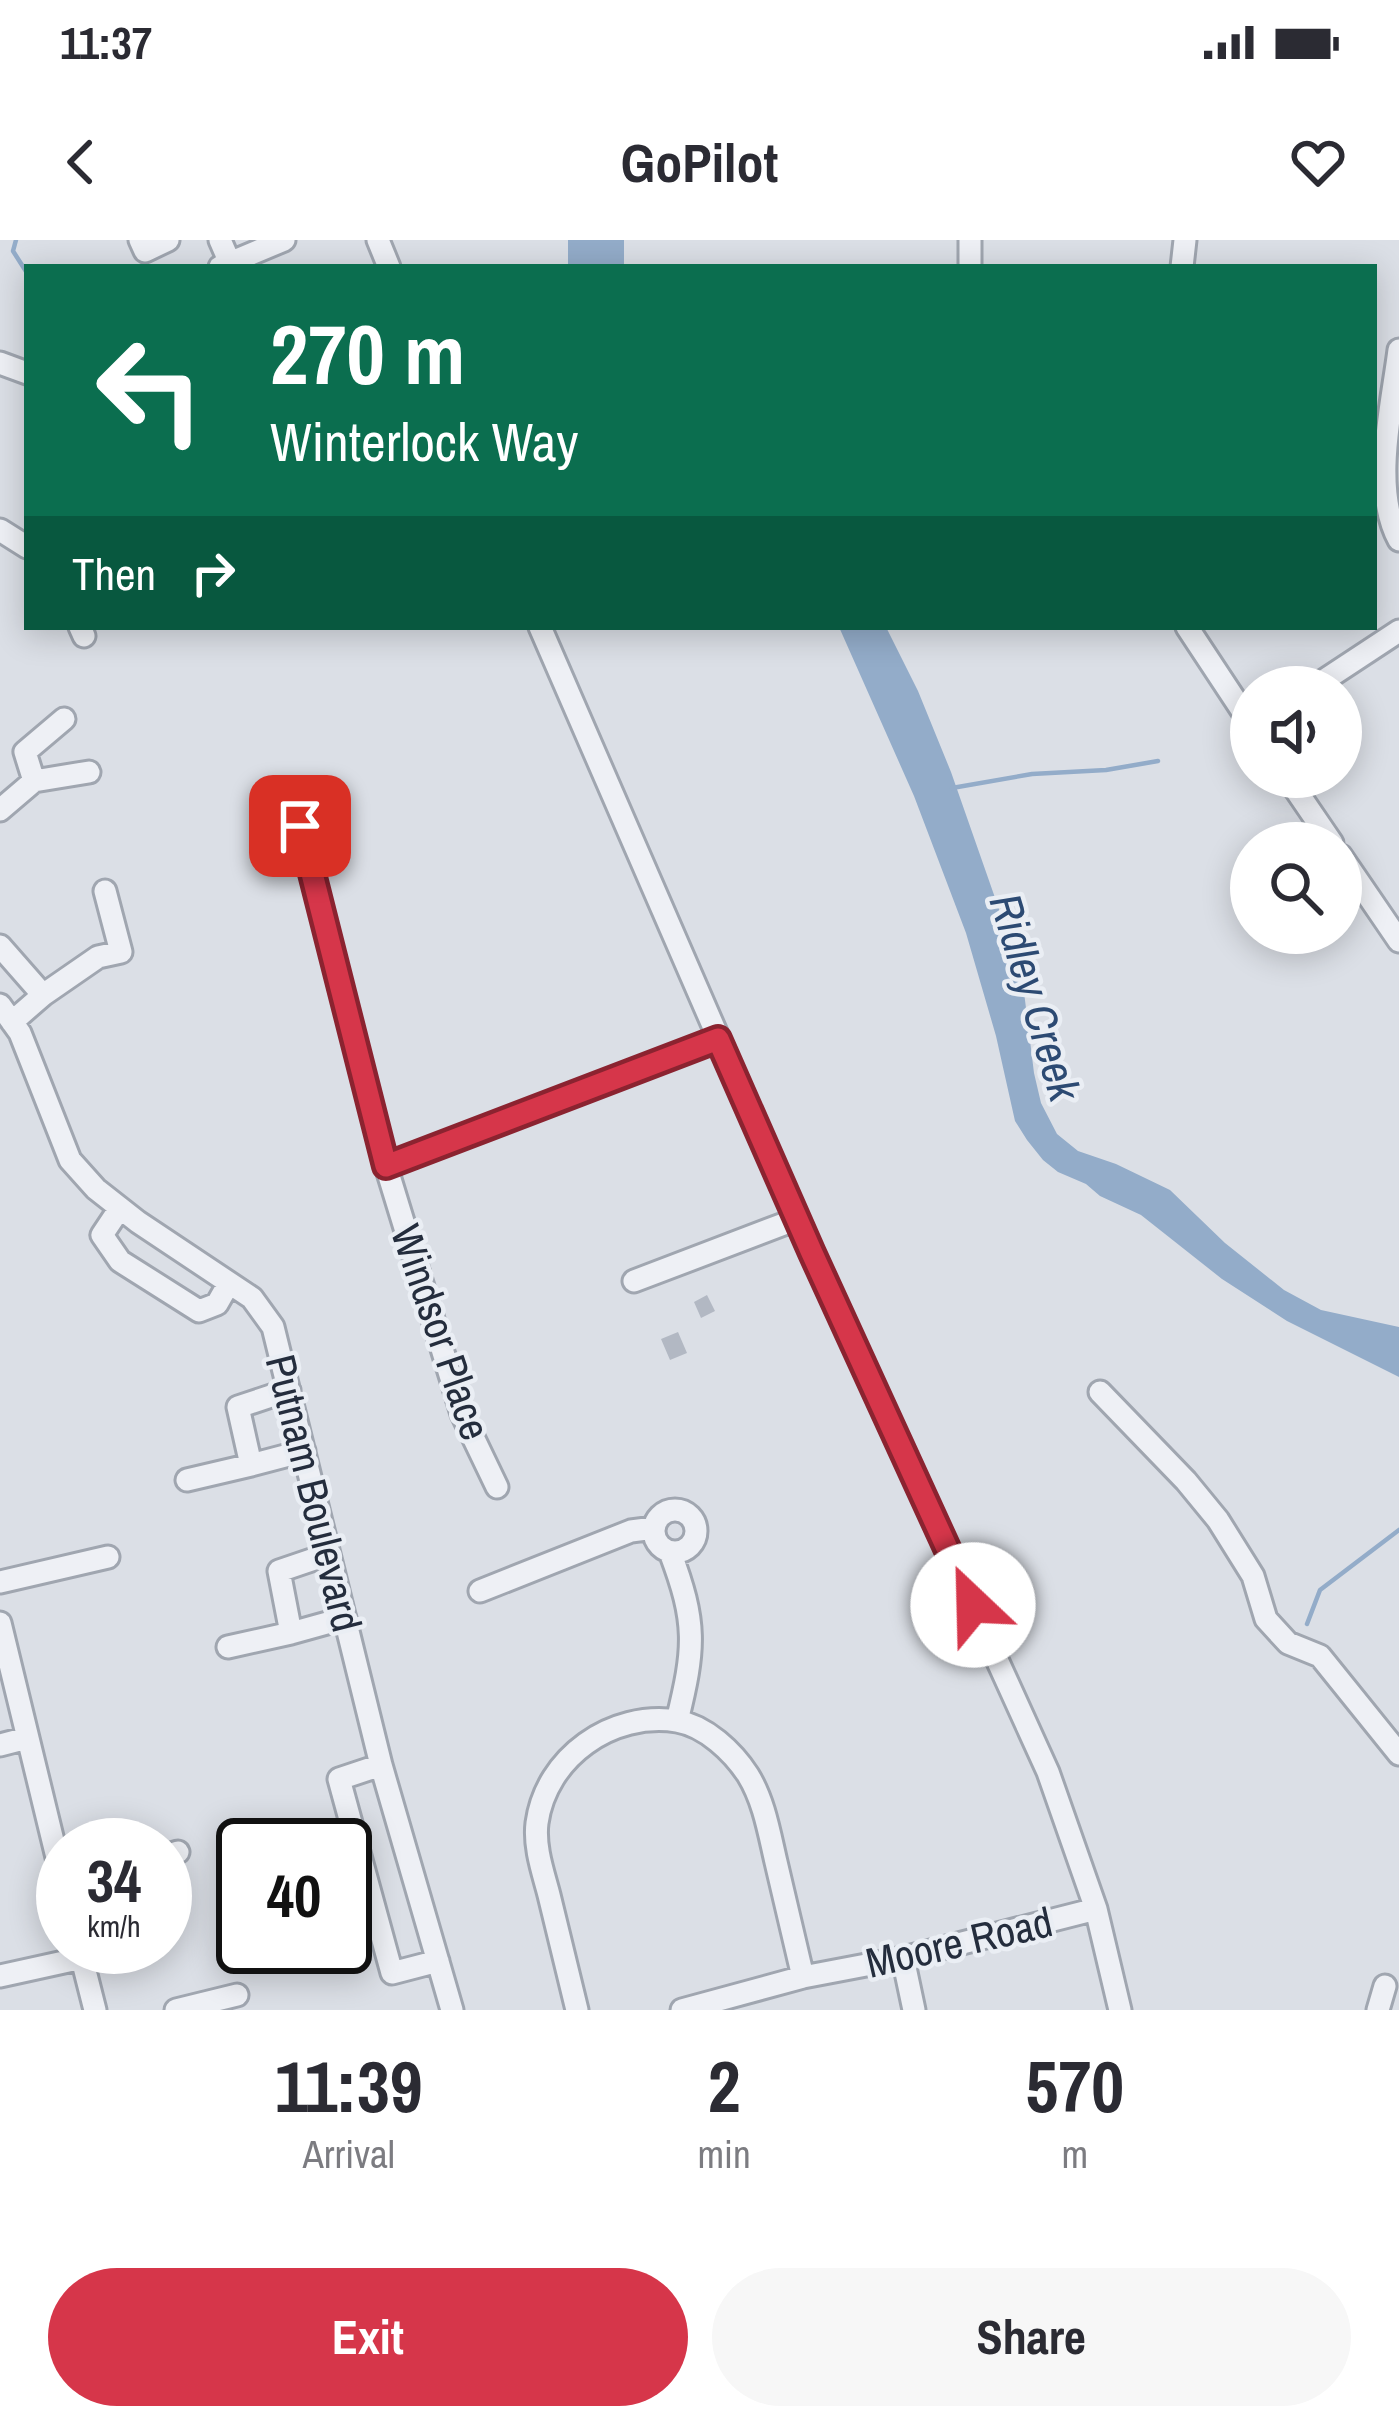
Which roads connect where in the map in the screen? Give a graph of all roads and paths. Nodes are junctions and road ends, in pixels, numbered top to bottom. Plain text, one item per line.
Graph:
1 (168, 240) edge
2 (284, 240) edge
3 (146, 253) edge
4 (227, 264) edge
5 (1399, 350) edge
6 (1399, 540) edge
7 (541, 630) edge
8 (1189, 630) edge
9 (1399, 631) edge
10 (1346, 666) edge
11 (1230, 692) edge
12 (64, 719) dead end
13 (89, 772) dead end
14 (34, 781) junction
15 (0, 810) edge
16 (300, 826) dead end
17 (1362, 886) edge
18 (105, 891) dead end
19 (1399, 940) edge
20 (0, 946) edge
21 (43, 994) junction
22 (6, 1014) edge
23 (718, 1039) junction
24 (386, 1166) junction
25 (120, 1208) junction
26 (797, 1219) junction
27 (634, 1281) dead end
28 (229, 1283) junction
29 (289, 1390) junction
30 (1100, 1393) dead end
31 (304, 1451) junction
32 (251, 1465) junction
33 (187, 1480) dead end
34 (497, 1487) dead end
35 (653, 1528) junction
36 (670, 1552) junction
37 (329, 1554) junction
38 (108, 1557) dead end
39 (0, 1582) edge
40 (480, 1591) dead end
41 (345, 1618) junction
42 (0, 1623) edge
43 (291, 1633) junction
44 (228, 1647) dead end
45 (677, 1721) junction
46 (27, 1738) junction
47 (0, 1744) edge
48 (1399, 1754) edge
49 (381, 1765) junction
50 (47, 1818) edge
51 (1096, 1909) junction
52 (903, 1958) junction
53 (438, 1961) junction
54 (36, 1965) edge
55 (85, 1974) edge
56 (0, 1976) edge
57 (803, 1977) junction
58 (1385, 1986) dead end
59 (237, 1995) dead end
60 (94, 2010) edge
61 (176, 2010) edge
62 (452, 2010) edge
63 (577, 2010) edge
64 (682, 2010) edge
65 (914, 2010) edge
66 (1120, 2010) edge
67 (1378, 2010) edge

1 - 3 street
2 - 4 street
5 - 6 street
7 - 23 street
8 - 11 street
9 - 10 street
12 - 14 street
13 - 14 street
14 - 15 street
16 - 24 street, Windsor Place
17 - 19 street
18 - 21 street
20 - 21 street
21 - 22 street
22 - 25 street, Putnam Boulevard
23 - 24 street
23 - 26 street
24 - 34 street, Windsor Place
25 - 28 street, Putnam Boulevard
25 - 28 street
26 - 27 street
26 - 51 street
28 - 29 street, Putnam Boulevard
29 - 31 street, Putnam Boulevard
29 - 32 street
30 - 48 street
31 - 32 street
31 - 37 street, Putnam Boulevard
32 - 33 street
35 - 36 street
35 - 36 street
35 - 40 street
36 - 45 street
37 - 41 street, Putnam Boulevard
37 - 43 street
38 - 39 street
41 - 43 street
41 - 49 street, Putnam Boulevard
42 - 46 street
43 - 44 street
45 - 57 street
45 - 63 street
46 - 47 street
46 - 50 street
49 - 53 street, Putnam Boulevard
49 - 53 street
51 - 52 street, Moore Road
51 - 66 street
52 - 57 street, Moore Road
52 - 65 street
53 - 62 street, Putnam Boulevard
54 - 56 street
55 - 60 street
57 - 64 street, Moore Road
58 - 67 street
59 - 61 street

